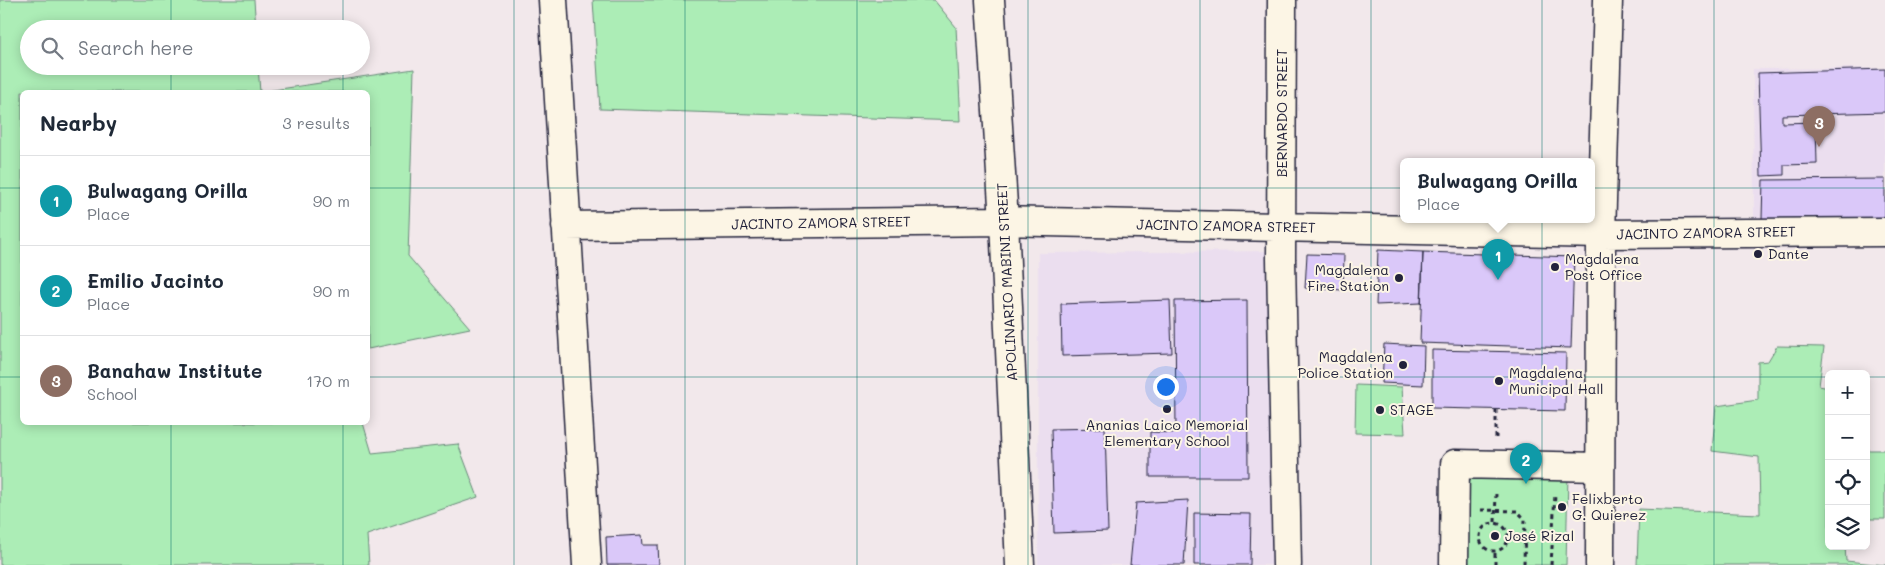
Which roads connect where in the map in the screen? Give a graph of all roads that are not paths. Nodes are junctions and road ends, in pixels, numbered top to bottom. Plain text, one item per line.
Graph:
1 (553, 0) edge
2 (990, 0) edge
3 (1282, 0) edge
4 (1608, 0) edge
5 (1004, 221) junction
6 (566, 226) junction
7 (1282, 227) junction
8 (1885, 232) edge
9 (1600, 234) junction
10 (1600, 467) junction
11 (586, 565) edge
12 (1020, 565) edge
13 (1287, 565) edge
14 (1454, 565) edge
15 (1600, 565) edge

1 - 6 street
2 - 5 street, APOLINARIO MABINI STREET
3 - 7 street, BERNARDO STREET
4 - 9 street
5 - 6 street, JACINTO ZAMORA STREET
5 - 7 street, JACINTO ZAMORA STREET
5 - 12 street, APOLINARIO MABINI STREET
6 - 11 street
7 - 9 street, JACINTO ZAMORA STREET
7 - 13 street, BERNARDO STREET
8 - 9 street, JACINTO ZAMORA STREET
9 - 10 street
10 - 14 street
10 - 15 street

